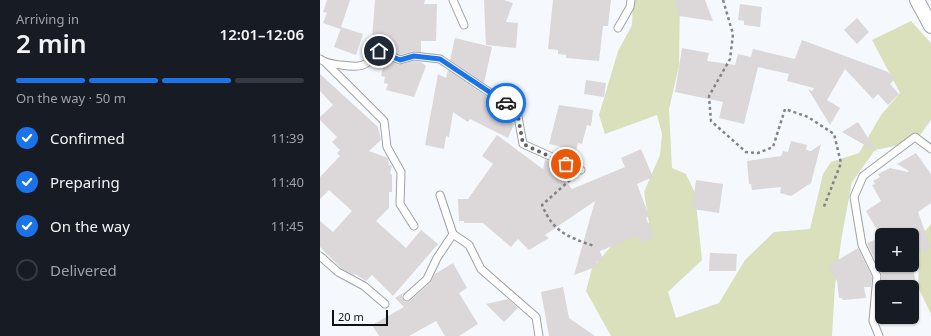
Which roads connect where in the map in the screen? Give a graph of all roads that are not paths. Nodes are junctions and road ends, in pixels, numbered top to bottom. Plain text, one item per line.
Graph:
1 (452, 0) edge
2 (631, 0) edge
3 (917, 0) edge
4 (464, 25) dead end
5 (931, 26) edge
6 (618, 28) dead end
7 (323, 61) edge
8 (931, 150) edge
9 (581, 170) road end
10 (440, 195) dead end
11 (414, 226) dead end
12 (453, 234) junction
13 (320, 256) edge
14 (407, 297) dead end
15 (385, 304) dead end
16 (539, 336) edge
17 (878, 336) edge

1 - 4 lane
2 - 6 lane
3 - 5 street
7 - 9 lane
7 - 11 lane
8 - 17 lane
10 - 12 lane
12 - 14 lane
12 - 16 lane
13 - 15 lane

